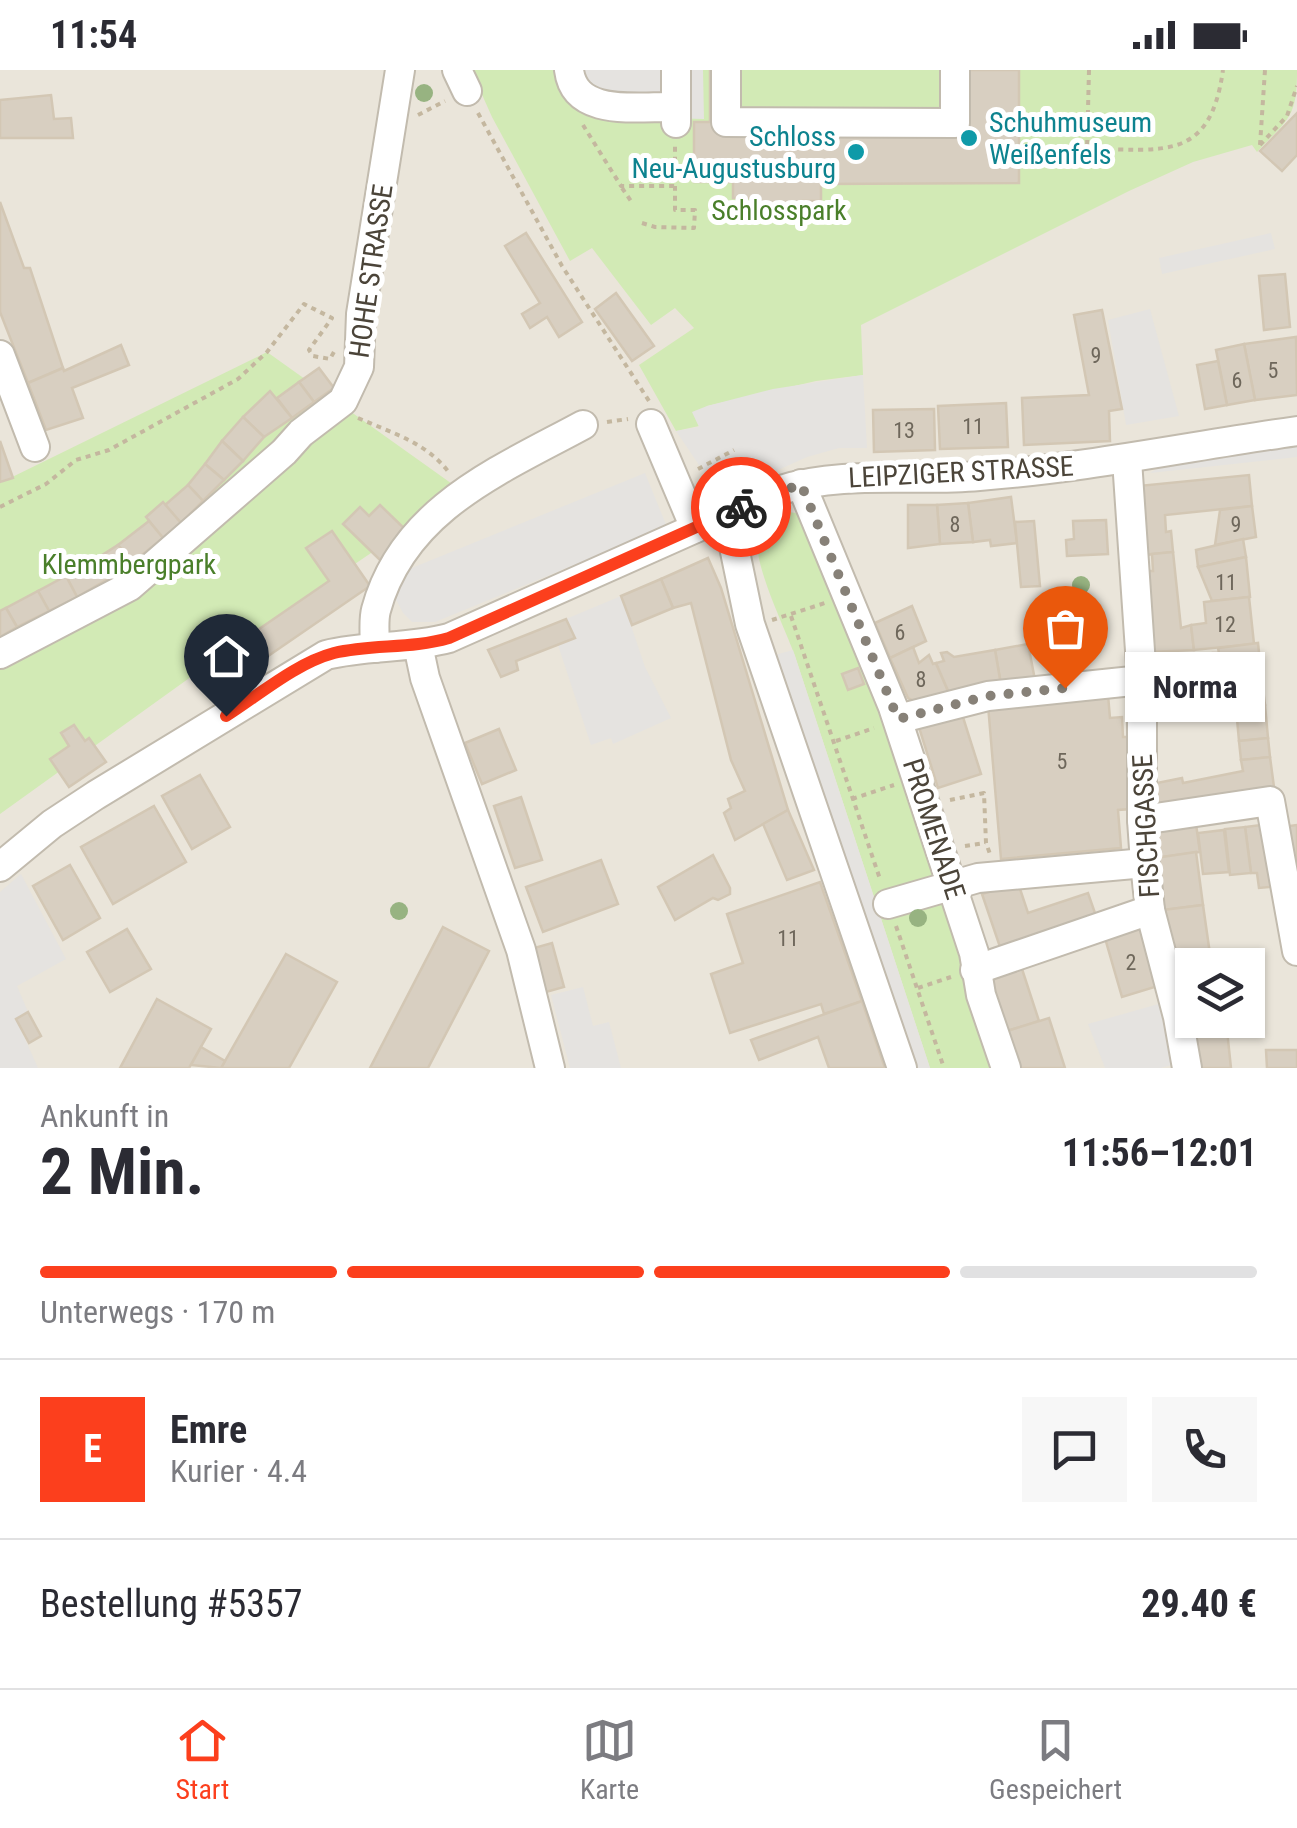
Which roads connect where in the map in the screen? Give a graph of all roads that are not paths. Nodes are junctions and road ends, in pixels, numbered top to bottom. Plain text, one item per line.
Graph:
1 (400, 70) edge
2 (569, 70) edge
3 (676, 70) edge
4 (726, 70) edge
5 (955, 70) edge
6 (0, 355) edge
7 (651, 424) road end
8 (583, 425) road end
9 (1297, 430) edge
10 (35, 447) dead end
11 (1127, 460) junction
12 (801, 484) junction
13 (707, 523) junction
14 (418, 645) junction
15 (375, 648) junction
16 (0, 654) edge
17 (1142, 680) junction
18 (898, 719) junction
19 (1142, 820) junction
20 (1145, 863) junction
21 (0, 867) edge
22 (952, 884) junction
23 (888, 904) road end
24 (1150, 910) junction
25 (1297, 952) edge
26 (975, 970) junction
27 (550, 1068) edge
28 (902, 1068) edge
29 (1006, 1068) edge
30 (1187, 1068) edge

1 - 16 street, HOHE STRASSE
2 - 3 street
4 - 5 street
6 - 10 street
7 - 13 street
8 - 15 street
9 - 11 street, LEIPZIGER STRASSE
11 - 12 street, LEIPZIGER STRASSE
11 - 17 street, FISCHGASSE
12 - 13 street, LEIPZIGER STRASSE
12 - 18 street, PROMENADE
13 - 14 street, LEIPZIGER STRASSE
13 - 28 street
14 - 15 street, LEIPZIGER STRASSE
14 - 27 street
15 - 21 street, LEIPZIGER STRASSE
17 - 18 street
17 - 19 street, FISCHGASSE
18 - 22 street, PROMENADE
19 - 20 street, FISCHGASSE
19 - 25 street
20 - 22 street
20 - 24 street, FISCHGASSE
22 - 23 street
22 - 26 street, PROMENADE
24 - 26 street
24 - 30 street, FISCHGASSE
26 - 29 street, PROMENADE

